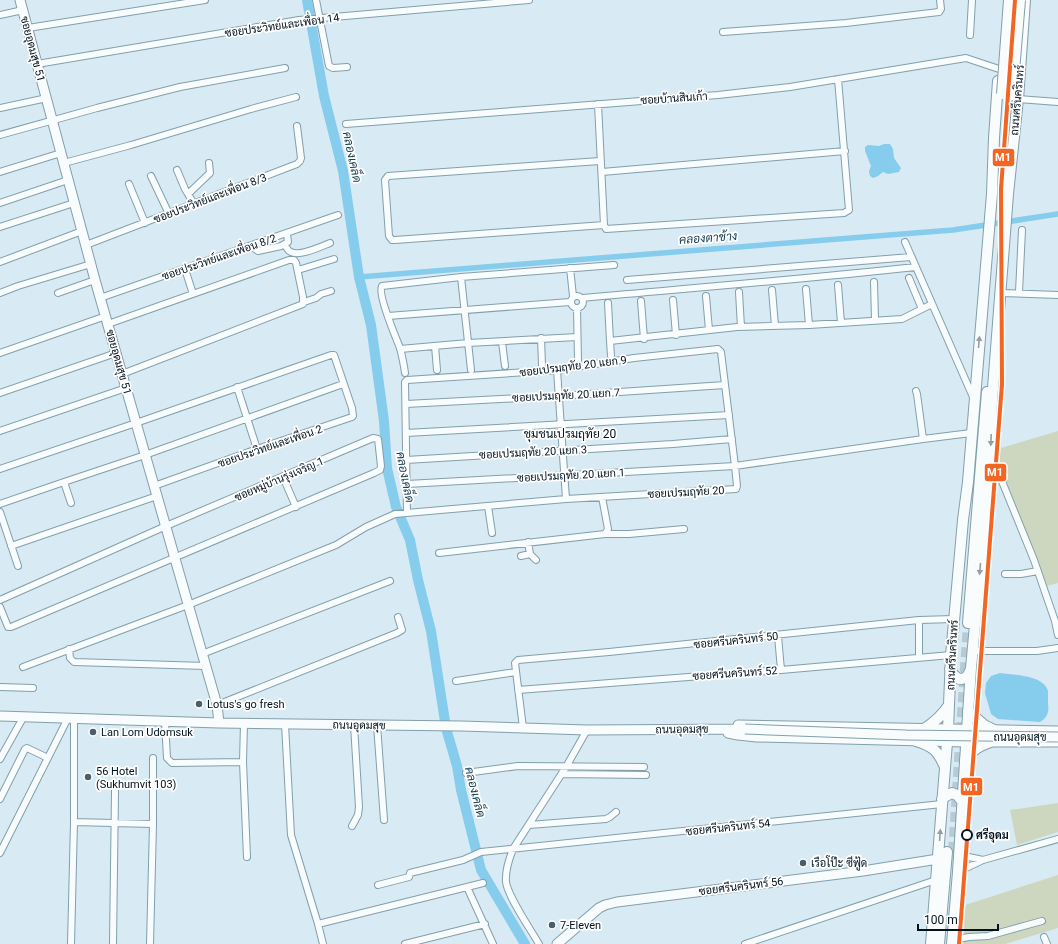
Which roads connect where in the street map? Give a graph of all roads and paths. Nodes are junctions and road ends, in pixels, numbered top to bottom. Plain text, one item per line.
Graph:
1 (20, 0) edge
2 (205, 0) edge
3 (316, 0) edge
4 (529, 0) edge
5 (940, 0) edge
6 (972, 0) edge
7 (1004, 0) edge
8 (1009, 0) edge
9 (1020, 0) edge
10 (1025, 0) edge
11 (509, 1) edge
12 (23, 10) junction
13 (0, 15) edge
14 (318, 18) junction
15 (28, 28) junction
16 (723, 32) dead end
17 (970, 35) dead end
18 (37, 64) junction
19 (1020, 66) junction
20 (347, 67) dead end
21 (999, 67) junction
22 (285, 68) dead end
23 (838, 79) junction
24 (296, 97) dead end
25 (1015, 97) junction
26 (47, 98) junction
27 (1058, 102) edge
28 (598, 104) junction
29 (0, 108) edge
30 (52, 120) junction
31 (346, 124) dead end
32 (297, 126) dead end
33 (0, 134) edge
34 (845, 152) junction
35 (61, 154) junction
36 (600, 161) junction
37 (64, 163) junction
38 (209, 163) dead end
39 (177, 170) dead end
40 (0, 172) edge
41 (602, 172) junction
42 (151, 176) dead end
43 (68, 180) junction
44 (129, 184) dead end
45 (188, 194) junction
46 (992, 194) junction
47 (0, 203) edge
48 (74, 203) junction
49 (194, 204) junction
50 (169, 214) junction
51 (338, 216) dead end
52 (145, 223) junction
53 (604, 225) junction
54 (0, 227) edge
55 (1022, 230) dead end
56 (82, 231) junction
57 (287, 234) junction
58 (906, 242) dead end
59 (330, 243) dead end
60 (86, 245) junction
61 (284, 245) junction
62 (251, 246) junction
63 (911, 257) junction
64 (334, 259) dead end
65 (0, 262) edge
66 (91, 264) junction
67 (614, 265) dead end
68 (916, 267) junction
69 (570, 268) junction
70 (185, 269) junction
71 (298, 270) junction
72 (461, 277) junction
73 (909, 278) dead end
74 (95, 280) junction
75 (627, 280) dead end
76 (874, 282) dead end
77 (838, 285) dead end
78 (806, 289) dead end
79 (772, 290) dead end
80 (331, 291) dead end
81 (739, 292) dead end
82 (1019, 292) junction
83 (0, 293) edge
84 (58, 293) dead end
85 (1000, 293) junction
86 (193, 294) junction
87 (1058, 294) edge
88 (706, 296) dead end
89 (100, 298) junction
90 (582, 298) junction
91 (572, 299) junction
92 (673, 300) dead end
93 (641, 301) dead end
94 (304, 302) junction
95 (608, 302) dead end
96 (932, 304) junction
97 (577, 308) junction
98 (922, 309) junction
99 (464, 310) junction
100 (388, 316) junction
101 (107, 320) junction
102 (876, 320) junction
103 (841, 323) junction
104 (808, 325) junction
105 (775, 326) junction
106 (741, 327) junction
107 (709, 330) junction
108 (676, 335) junction
109 (577, 337) junction
110 (541, 338) junction
111 (644, 339) junction
112 (610, 341) junction
113 (502, 342) junction
114 (468, 343) junction
115 (435, 346) junction
116 (400, 349) junction
117 (718, 349) joint
118 (0, 353) edge
119 (116, 353) junction
120 (611, 356) dead end
121 (578, 360) dead end
122 (542, 365) dead end
123 (504, 366) dead end
124 (977, 366) junction
125 (995, 367) junction
126 (437, 370) dead end
127 (471, 370) dead end
128 (557, 370) junction
129 (405, 373) dead end
130 (122, 374) junction
131 (343, 384) junction
132 (725, 385) junction
133 (237, 387) junction
134 (126, 388) junction
135 (916, 391) dead end
136 (0, 393) edge
137 (559, 396) junction
138 (975, 400) junction
139 (406, 404) junction
140 (729, 415) junction
141 (247, 419) junction
142 (136, 423) junction
143 (561, 424) junction
144 (0, 431) edge
145 (406, 433) junction
146 (971, 434) junction
147 (923, 438) junction
148 (732, 439) junction
149 (257, 449) junction
150 (563, 450) junction
151 (145, 455) junction
152 (406, 460) junction
153 (990, 463) junction
154 (735, 466) junction
155 (0, 469) edge
156 (564, 476) junction
157 (283, 477) junction
158 (64, 482) junction
159 (407, 484) junction
160 (154, 486) junction
161 (157, 496) junction
162 (602, 497) junction
163 (566, 499) junction
164 (71, 503) dead end
165 (0, 504) edge
166 (488, 506) junction
167 (296, 507) junction
168 (0, 512) edge
169 (401, 513) junction
170 (166, 526) junction
171 (684, 530) dead end
172 (492, 533) dead end
173 (605, 534) junction
174 (528, 542) junction
175 (11, 546) junction
176 (439, 553) dead end
177 (530, 554) junction
178 (521, 556) dead end
179 (175, 558) junction
180 (536, 560) dead end
181 (18, 566) dead end
182 (1038, 571) junction
183 (1005, 574) dead end
184 (390, 581) dead end
185 (0, 600) edge
186 (188, 605) junction
187 (0, 607) edge
188 (398, 617) dead end
189 (919, 620) junction
190 (961, 622) junction
191 (1058, 635) edge
192 (778, 636) junction
193 (1058, 648) edge
194 (69, 650) junction
195 (973, 651) junction
196 (202, 654) junction
197 (951, 654) junction
198 (919, 657) junction
199 (206, 666) junction
200 (23, 667) dead end
201 (971, 668) junction
202 (950, 669) junction
203 (781, 670) junction
204 (516, 672) junction
205 (456, 681) dead end
206 (0, 687) edge
207 (33, 688) dead end
208 (518, 690) junction
209 (217, 705) junction
210 (949, 705) junction
211 (968, 711) junction
212 (0, 716) edge
213 (24, 716) junction
214 (71, 718) junction
215 (165, 721) junction
216 (219, 723) junction
217 (244, 723) junction
218 (285, 724) junction
219 (354, 725) junction
220 (377, 725) junction
221 (523, 728) junction
222 (870, 728) junction
223 (717, 729) junction
224 (924, 729) junction
225 (587, 730) junction
226 (948, 730) junction
227 (967, 730) junction
228 (994, 730) junction
229 (1016, 731) junction
230 (1058, 731) edge
231 (1058, 737) edge
232 (869, 740) junction
233 (916, 741) junction
234 (947, 742) junction
235 (966, 742) junction
236 (990, 742) junction
237 (1016, 742) junction
238 (1058, 742) edge
239 (48, 758) junction
240 (153, 758) dead end
241 (0, 759) edge
242 (965, 759) junction
243 (244, 762) junction
244 (567, 765) junction
245 (644, 767) dead end
246 (945, 767) junction
247 (466, 773) dead end
248 (562, 774) junction
249 (646, 775) dead end
250 (116, 790) dead end
251 (0, 799) edge
252 (962, 801) junction
253 (942, 805) junction
254 (616, 812) dead end
255 (384, 820) dead end
256 (74, 822) junction
257 (115, 824) junction
258 (153, 824) junction
259 (529, 825) junction
260 (352, 826) dead end
261 (1058, 839) edge
262 (513, 849) junction
263 (953, 853) junction
264 (0, 854) edge
265 (247, 857) dead end
266 (938, 859) junction
267 (983, 860) junction
268 (958, 872) junction
269 (936, 880) junction
270 (483, 883) dead end
271 (378, 885) dead end
272 (467, 887) junction
273 (1042, 921) dead end
274 (318, 924) junction
275 (485, 924) junction
276 (1044, 937) dead end
277 (950, 943) edge
278 (71, 944) edge
279 (113, 944) edge
280 (150, 944) edge
281 (323, 944) edge
282 (405, 944) edge
283 (493, 944) edge
284 (539, 944) edge
285 (557, 944) edge
286 (745, 944) edge
287 (931, 944) edge
288 (939, 944) edge
289 (1047, 944) edge

1 - 12 main road, ซอยอุดมสุข 51
2 - 15 street
3 - 14 street
4 - 11 street, ซอยประวิทย์และเพื่อน 14
5 - 16 street
6 - 17 street
7 - 21 main road, ถนนศรีนครินทร์
8 - 46 main road, bridge
9 - 25 main road, bridge
10 - 19 main road, ถนนศรีนครินทร์
11 - 14 street, ซอยประวิทย์และเพื่อน 14
12 - 13 street
12 - 15 main road, ซอยอุดมสุข 51
14 - 18 street, ซอยประวิทย์และเพื่อน 14
14 - 20 street
15 - 18 main road, ซอยอุดมสุข 51
18 - 26 main road, ซอยอุดมสุข 51
19 - 21 main road
19 - 25 main road, ถนนศรีนครินทร์
21 - 23 street, ซอยบ้านสินเก้า
21 - 46 main road, ถนนศรีนครินทร์
22 - 30 street
23 - 28 street, ซอยบ้านสินเก้า
23 - 34 street
24 - 37 street
25 - 27 street
25 - 85 main road, ถนนศรีนครินทร์
26 - 29 street
26 - 30 main road, ซอยอุดมสุข 51
28 - 31 street, ซอยบ้านสินเก้า
28 - 36 street
30 - 33 street
30 - 35 main road, ซอยอุดมสุข 51
32 - 49 street, ซอยประวิทย์และเพื่อน 8/3
34 - 41 street
34 - 53 street
35 - 37 main road, ซอยอุดมสุข 51
35 - 40 street
36 - 41 street
36 - 53 street
37 - 43 main road, ซอยอุดมสุข 51
38 - 45 street
39 - 45 street
41 - 53 street
42 - 50 street
43 - 47 street
43 - 48 main road, ซอยอุดมสุข 51
44 - 52 street
45 - 49 street
124 -> 46 main road, ถนนศรีนครินทร์
48 - 54 street
48 - 56 main road, ซอยอุดมสุข 51
49 - 50 street, ซอยประวิทย์และเพื่อน 8/3
50 - 52 street, ซอยประวิทย์และเพื่อน 8/3
51 - 57 street, ซอยประวิทย์และเพื่อน 8/2
52 - 60 street, ซอยประวิทย์และเพื่อน 8/3
55 - 82 street
56 - 60 main road, ซอยอุดมสุข 51
56 - 65 street
57 - 61 street
57 - 62 street, ซอยประวิทย์และเพื่อน 8/2
58 - 63 street
59 - 61 street
60 - 66 main road, ซอยอุดมสุข 51
61 - 62 street
62 - 70 street, ซอยประวิทย์และเพื่อน 8/2
63 - 68 street
63 - 75 street
64 - 71 street
66 - 74 main road, ซอยอุดมสุข 51
66 - 83 street
67 - 69 street
68 - 90 street
68 - 96 street
69 - 72 street
69 - 91 street
70 - 86 street
70 - 89 street, ซอยประวิทย์และเพื่อน 8/2
71 - 86 street
71 - 94 street
72 - 99 street
72 - 100 street
73 - 98 street
74 - 84 street
74 - 89 main road, ซอยอุดมสุข 51
76 - 102 street
77 - 103 street
78 - 104 street
79 - 105 street
80 - 94 street
81 - 106 street
82 - 85 street
82 - 87 street
85 - 125 main road, ถนนศรีนครินทร์
86 - 101 street
88 - 107 street
89 - 101 main road, ซอยอุดมสุข 51
90 - 91 street
90 - 97 street
91 - 97 street
91 - 99 street
92 - 108 street
93 - 111 street
94 - 130 street
95 - 112 street
96 - 98 street
96 - 138 street
97 - 109 street
98 - 102 street
99 - 100 street
99 - 114 street
100 - 116 street
101 - 118 street
101 - 119 main road, ซอยอุดมสุข 51
102 - 103 street
103 - 104 street
104 - 105 street
105 - 106 street
106 - 107 street
107 - 108 street
108 - 111 street
109 - 110 street
109 - 121 street
110 - 113 street
110 - 122 street
111 - 112 street
112 - 120 street
113 - 114 street
113 - 123 street
114 - 115 street
114 - 127 street
115 - 116 street
115 - 126 street
116 - 129 street
117 - 128 street, ซอยเปรมฤทัย 20 แยก 9
117 - 132 street, ซอยเปรมฤทัย 20
119 - 130 main road, ซอยอุดมสุข 51
119 - 136 street
124 - 138 main road, ถนนศรีนครินทร์
124 - 190 main road, ถนนศรีนครินทร์
125 -> 153 main road, ถนนศรีนครินทร์
125 - 190 main road, ถนนศรีนครินทร์
128 - 137 street
128 - 139 street, ซอยเปรมฤทัย 20 แยก 9
130 - 134 main road, ซอยอุดมสุข 51
131 - 133 street
131 - 141 street
131 - 149 street, ซอยประวิทย์และเพื่อน 2
132 - 137 street, ซอยเปรมฤทัย 20 แยก 7
132 - 140 street, ซอยเปรมฤทัย 20
133 - 141 street
133 - 142 street
134 - 142 main road, ซอยอุดมสุข 51
134 - 144 street
135 - 147 street
137 - 139 street, ซอยเปรมฤทัย 20 แยก 7
137 - 143 street
138 - 146 main road, ถนนศรีนครินทร์
139 - 145 street
140 - 143 street
140 - 148 street, ซอยเปรมฤทัย 20
141 - 149 street
141 - 151 street
142 - 151 main road, ซอยอุดมสุข 51
142 - 155 street
143 - 145 street
143 - 150 street
145 - 152 street
146 - 147 street, ซอยเปรมฤทัย 20 แยก 1
146 - 190 main road, ถนนศรีนครินทร์
147 - 154 street, ซอยเปรมฤทัย 20 แยก 1
148 - 150 street, ซอยเปรมฤทัย 20 แยก 3
148 - 154 street, ซอยเปรมฤทัย 20
149 - 160 street, ซอยประวิทย์และเพื่อน 2
150 - 152 street, ซอยเปรมฤทัย 20 แยก 3
150 - 156 street
151 - 158 street
151 - 160 main road, ซอยอุดมสุข 51
152 - 159 street
153 - 182 street
153 -> 195 main road, ถนนศรีนครินทร์
154 - 156 street, ซอยเปรมฤทัย 20 แยก 1
154 - 162 street, ซอยเปรมฤทัย 20
156 - 159 street, ซอยเปรมฤทัย 20 แยก 1
156 - 163 street
157 - 167 street
157 - 167 street, ซอยหมู่บ้านรุ่งเจริญ 1
157 - 170 street, ซอยหมู่บ้านรุ่งเจริญ 1
158 - 164 street
158 - 165 street
159 - 169 street
160 - 161 main road, ซอยอุดมสุข 51
161 - 170 main road, ซอยอุดมสุข 51
161 - 175 street
162 - 163 street, ซอยเปรมฤทัย 20
162 - 173 street
163 - 166 street, ซอยเปรมฤทัย 20
166 - 169 street, ซอยเปรมฤทัย 20
166 - 172 street
167 - 179 street
168 - 175 street
169 - 186 street, ซอยเปรมฤทัย 20
170 - 179 main road, ซอยอุดมสุข 51
170 - 185 street, ซอยหมู่บ้านรุ่งเจริญ 1
171 - 173 street
173 - 174 street
174 - 176 street
174 - 177 street
175 - 181 street
177 - 178 street
177 - 180 street
179 - 186 main road, ซอยอุดมสุข 51
179 - 187 street
182 - 183 street
182 - 191 street
184 - 196 street
186 - 194 street, ซอยเปรมฤทัย 20
186 - 196 main road, ซอยอุดมสุข 51
188 - 209 street
189 - 190 street, ซอยศรีนครินทร์ 50
189 - 192 street, ซอยศรีนครินทร์ 50
189 - 198 street
190 - 197 main road, ถนนศรีนครินทร์
192 - 203 street
192 - 204 street, ซอยศรีนครินทร์ 50
193 - 195 street
194 - 199 street
194 - 200 street, ซอยเปรมฤทัย 20
195 - 201 main road, ถนนศรีนครินทร์
196 - 199 main road, ซอยอุดมสุข 51
197 - 198 street, ซอยศรีนครินทร์ 52
197 - 202 main road, ถนนศรีนครินทร์
198 - 203 street, ซอยศรีนครินทร์ 52
199 - 209 main road, ซอยอุดมสุข 51
201 - 202 main road
201 - 211 main road, ถนนศรีนครินทร์
202 - 210 main road, ถนนศรีนครินทร์
203 - 208 street, ซอยศรีนครินทร์ 52
204 - 205 street
204 - 208 street
206 - 207 street
208 - 221 street
209 - 216 main road, ซอยอุดมสุข 51
210 - 224 main road
210 - 226 main road, ถนนศรีนครินทร์
211 - 227 main road, ถนนศรีนครินทร์
211 - 228 main road
212 - 213 main road, ถนนอุดมสุข
213 - 214 main road, ถนนอุดมสุข
213 - 241 street
214 - 215 main road, ถนนอุดมสุข
214 - 239 street
214 - 256 street
215 - 216 main road, ถนนอุดมสุข
215 - 243 street
216 - 217 main road, ถนนอุดมสุข
217 - 218 main road, ถนนอุดมสุข
217 - 243 street
218 - 219 main road, ถนนอุดมสุข
218 - 274 street
219 - 220 main road, ถนนอุดมสุข
219 - 260 street
220 - 221 main road, ถนนอุดมสุข
220 - 255 street
221 - 225 main road, ถนนอุดมสุข
222 - 223 main road, ถนนอุดมสุข
222 - 224 main road, ถนนอุดมสุข
222 - 232 main road
223 - 225 main road, ถนนอุดมสุข
223 - 231 main road, ถนนอุดมสุข, bridge
223 - 232 main road, ถนนอุดมสุข
224 - 226 main road, ถนนอุดมสุข
225 - 244 street
226 - 227 main road, ถนนอุดมสุข
226 - 234 main road, ถนนศรีนครินทร์
227 - 228 main road, ถนนอุดมสุข
227 - 235 main road, ถนนศรีนครินทร์
228 - 229 main road, ถนนอุดมสุข
229 - 230 main road, ถนนอุดมสุข
229 - 237 main road
232 - 233 main road, ถนนอุดมสุข
233 - 234 main road, ถนนอุดมสุข
233 - 246 main road
234 - 235 main road, ถนนอุดมสุข
234 - 246 main road, ถนนศรีนครินทร์
235 - 236 main road, ถนนอุดมสุข
235 - 242 main road, ถนนศรีนครินทร์
236 - 237 main road, ถนนอุดมสุข
236 - 242 main road
237 - 238 main road, ถนนอุดมสุข
239 - 251 street
239 - 264 street
240 - 258 street
242 - 252 main road, ถนนศรีนครินทร์
243 - 265 street
244 - 245 street
244 - 247 street
244 - 248 street
246 - 253 main road, ถนนศรีนครินทร์
248 - 249 street
248 - 259 street
250 - 257 street
252 - 253 main road
252 - 263 main road, ถนนศรีนครินทร์
253 - 262 street, ซอยศรีนครินทร์ 54
266 -> 253 main road, ถนนศรีนครินทร์
254 - 259 street
256 - 257 street
256 - 278 street
257 - 258 street
257 - 279 street
258 - 280 street
259 - 262 street
261 - 267 street
262 - 271 street, ซอยศรีนครินทร์ 54
262 - 284 street
263 - 267 street
263 - 268 main road, ถนนศรีนครินทร์
263 - 277 main road, ถนนศรีนครินทร์
263 - 288 main road, ถนนศรีนครินทร์
266 - 269 main road, ถนนศรีนครินทร์
266 - 285 main road, ซอยศรีนครินทร์ 56
267 - 268 street
268 - 277 main road, ถนนศรีนครินทร์
269 - 286 street
269 - 287 main road, ถนนศรีนครินทร์
270 - 272 street
272 - 274 street
272 - 275 street
273 - 277 street
274 - 281 street
275 - 282 street
275 - 283 street
276 - 289 street

